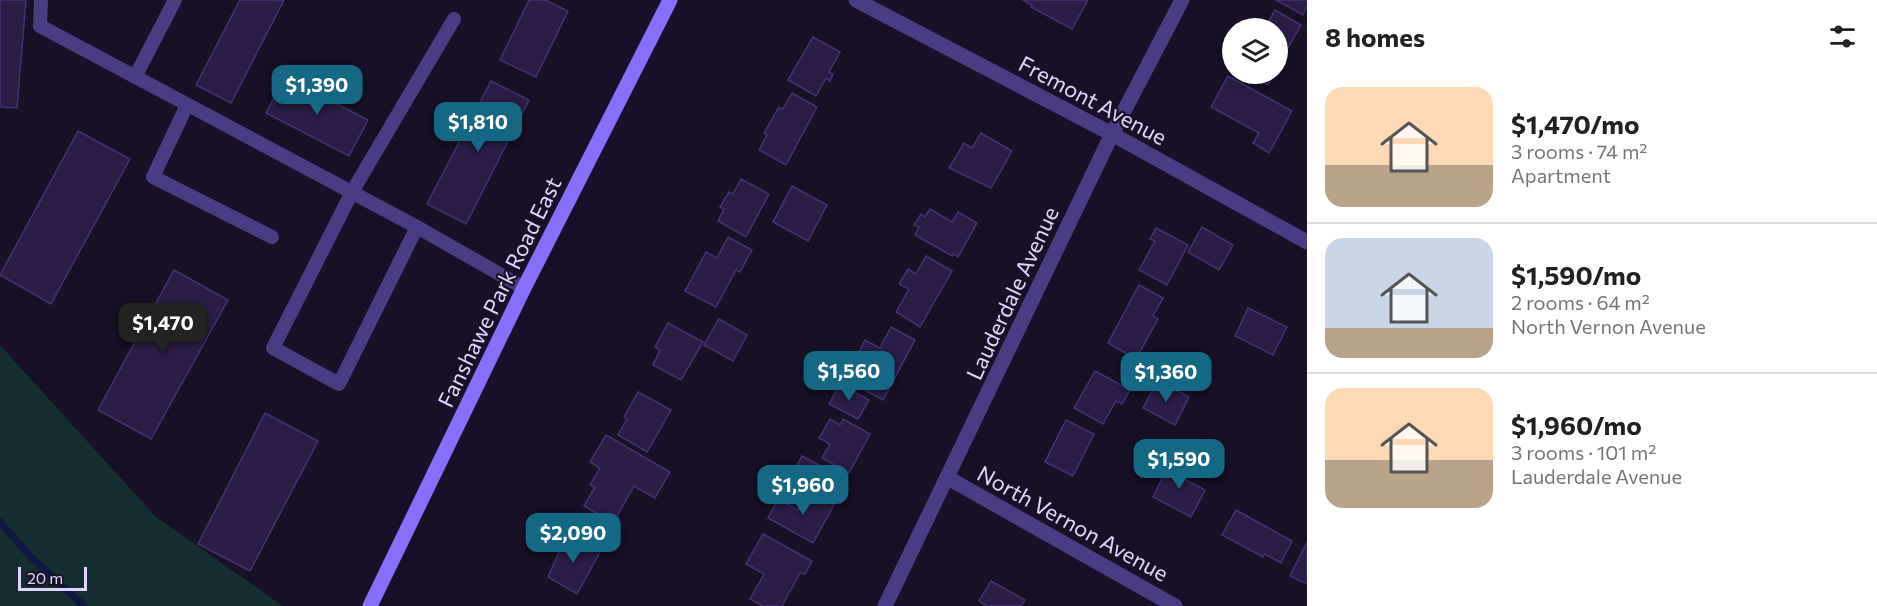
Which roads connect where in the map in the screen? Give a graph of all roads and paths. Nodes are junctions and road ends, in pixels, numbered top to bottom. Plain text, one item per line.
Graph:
1 (41, 0) edge
2 (175, 0) edge
3 (670, 0) edge
4 (856, 0) edge
5 (1182, 0) edge
6 (454, 19) dead end
7 (135, 77) junction
8 (187, 105) junction
9 (1112, 134) junction
10 (352, 192) junction
11 (417, 227) junction
12 (272, 237) dead end
13 (1307, 242) edge
14 (524, 288) junction
15 (948, 478) junction
16 (370, 606) edge
17 (885, 606) edge
18 (1175, 606) edge

1 - 7 lane
2 - 7 lane
3 - 14 main road, Fanshawe Park Road East
4 - 9 street, Fremont Avenue
5 - 9 street, Lauderdale Avenue
6 - 10 lane
7 - 8 lane
8 - 10 lane
8 - 12 lane
9 - 13 street, Fremont Avenue
9 - 15 street, Lauderdale Avenue
10 - 11 lane
10 - 11 lane
11 - 14 lane
14 - 16 main road, Fanshawe Park Road East
15 - 17 street, Lauderdale Avenue
15 - 18 street, North Vernon Avenue

